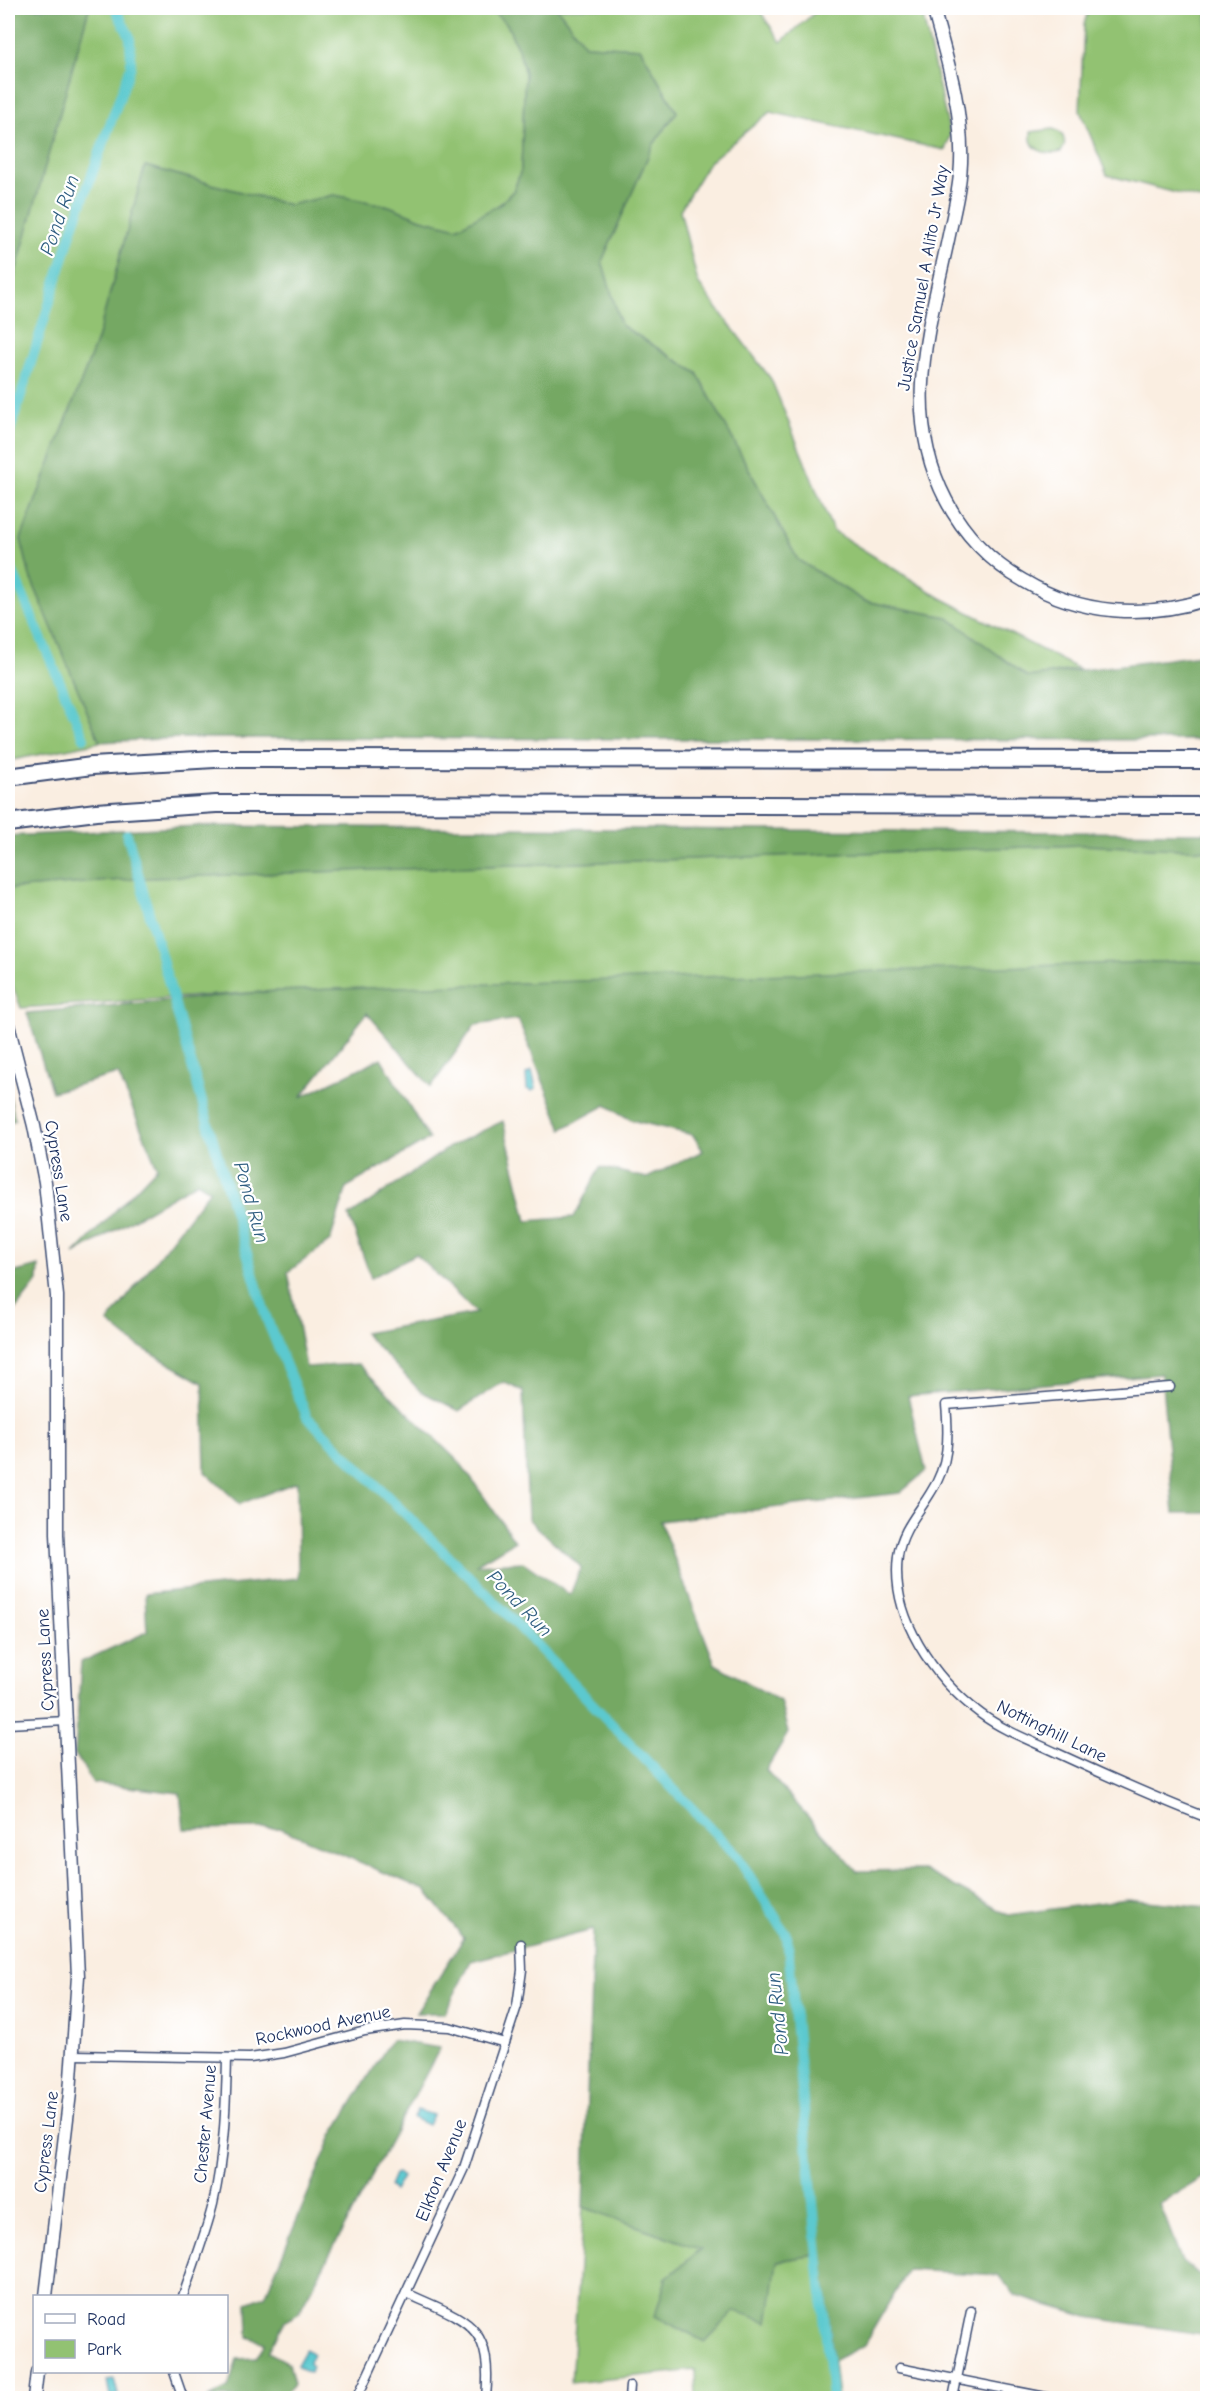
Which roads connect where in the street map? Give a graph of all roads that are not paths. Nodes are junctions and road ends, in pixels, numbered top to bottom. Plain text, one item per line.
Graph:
1 (933, 8) edge
2 (1208, 599) edge
3 (1208, 760) edge
4 (8, 777) edge
5 (1208, 806) edge
6 (8, 823) edge
7 (8, 1025) edge
8 (1170, 1387) dead end
9 (66, 1721) junction
10 (8, 1724) edge
11 (1208, 1818) edge
12 (521, 1944) dead end
13 (505, 2043) junction
14 (74, 2055) junction
15 (227, 2058) junction
16 (406, 2293) junction
17 (46, 2295) edge
18 (183, 2295) edge
19 (971, 2311) dead end
20 (899, 2368) dead end
21 (37, 2373) edge
22 (174, 2373) edge
23 (957, 2379) junction
24 (630, 2386) dead end
25 (34, 2398) edge
26 (183, 2398) edge
27 (357, 2398) edge
28 (486, 2398) edge
29 (629, 2398) edge
30 (953, 2398) edge
31 (1051, 2398) edge

1 - 2 street, Justice Samuel A Alito Jr Way
3 - 4 highway
5 - 6 highway
7 - 9 street, Cypress Lane
8 - 11 street, Nottinghill Lane
9 - 10 street
9 - 14 street, Cypress Lane
12 - 13 street, Elkton Avenue
13 - 15 street, Rockwood Avenue
13 - 16 street, Elkton Avenue
14 - 15 street, Rockwood Avenue
14 - 17 street, Cypress Lane
15 - 18 street, Chester Avenue
16 - 27 street, Elkton Avenue
16 - 28 street
19 - 23 street
20 - 23 street
21 - 25 street
22 - 26 street
23 - 30 street
23 - 31 street
24 - 29 street

